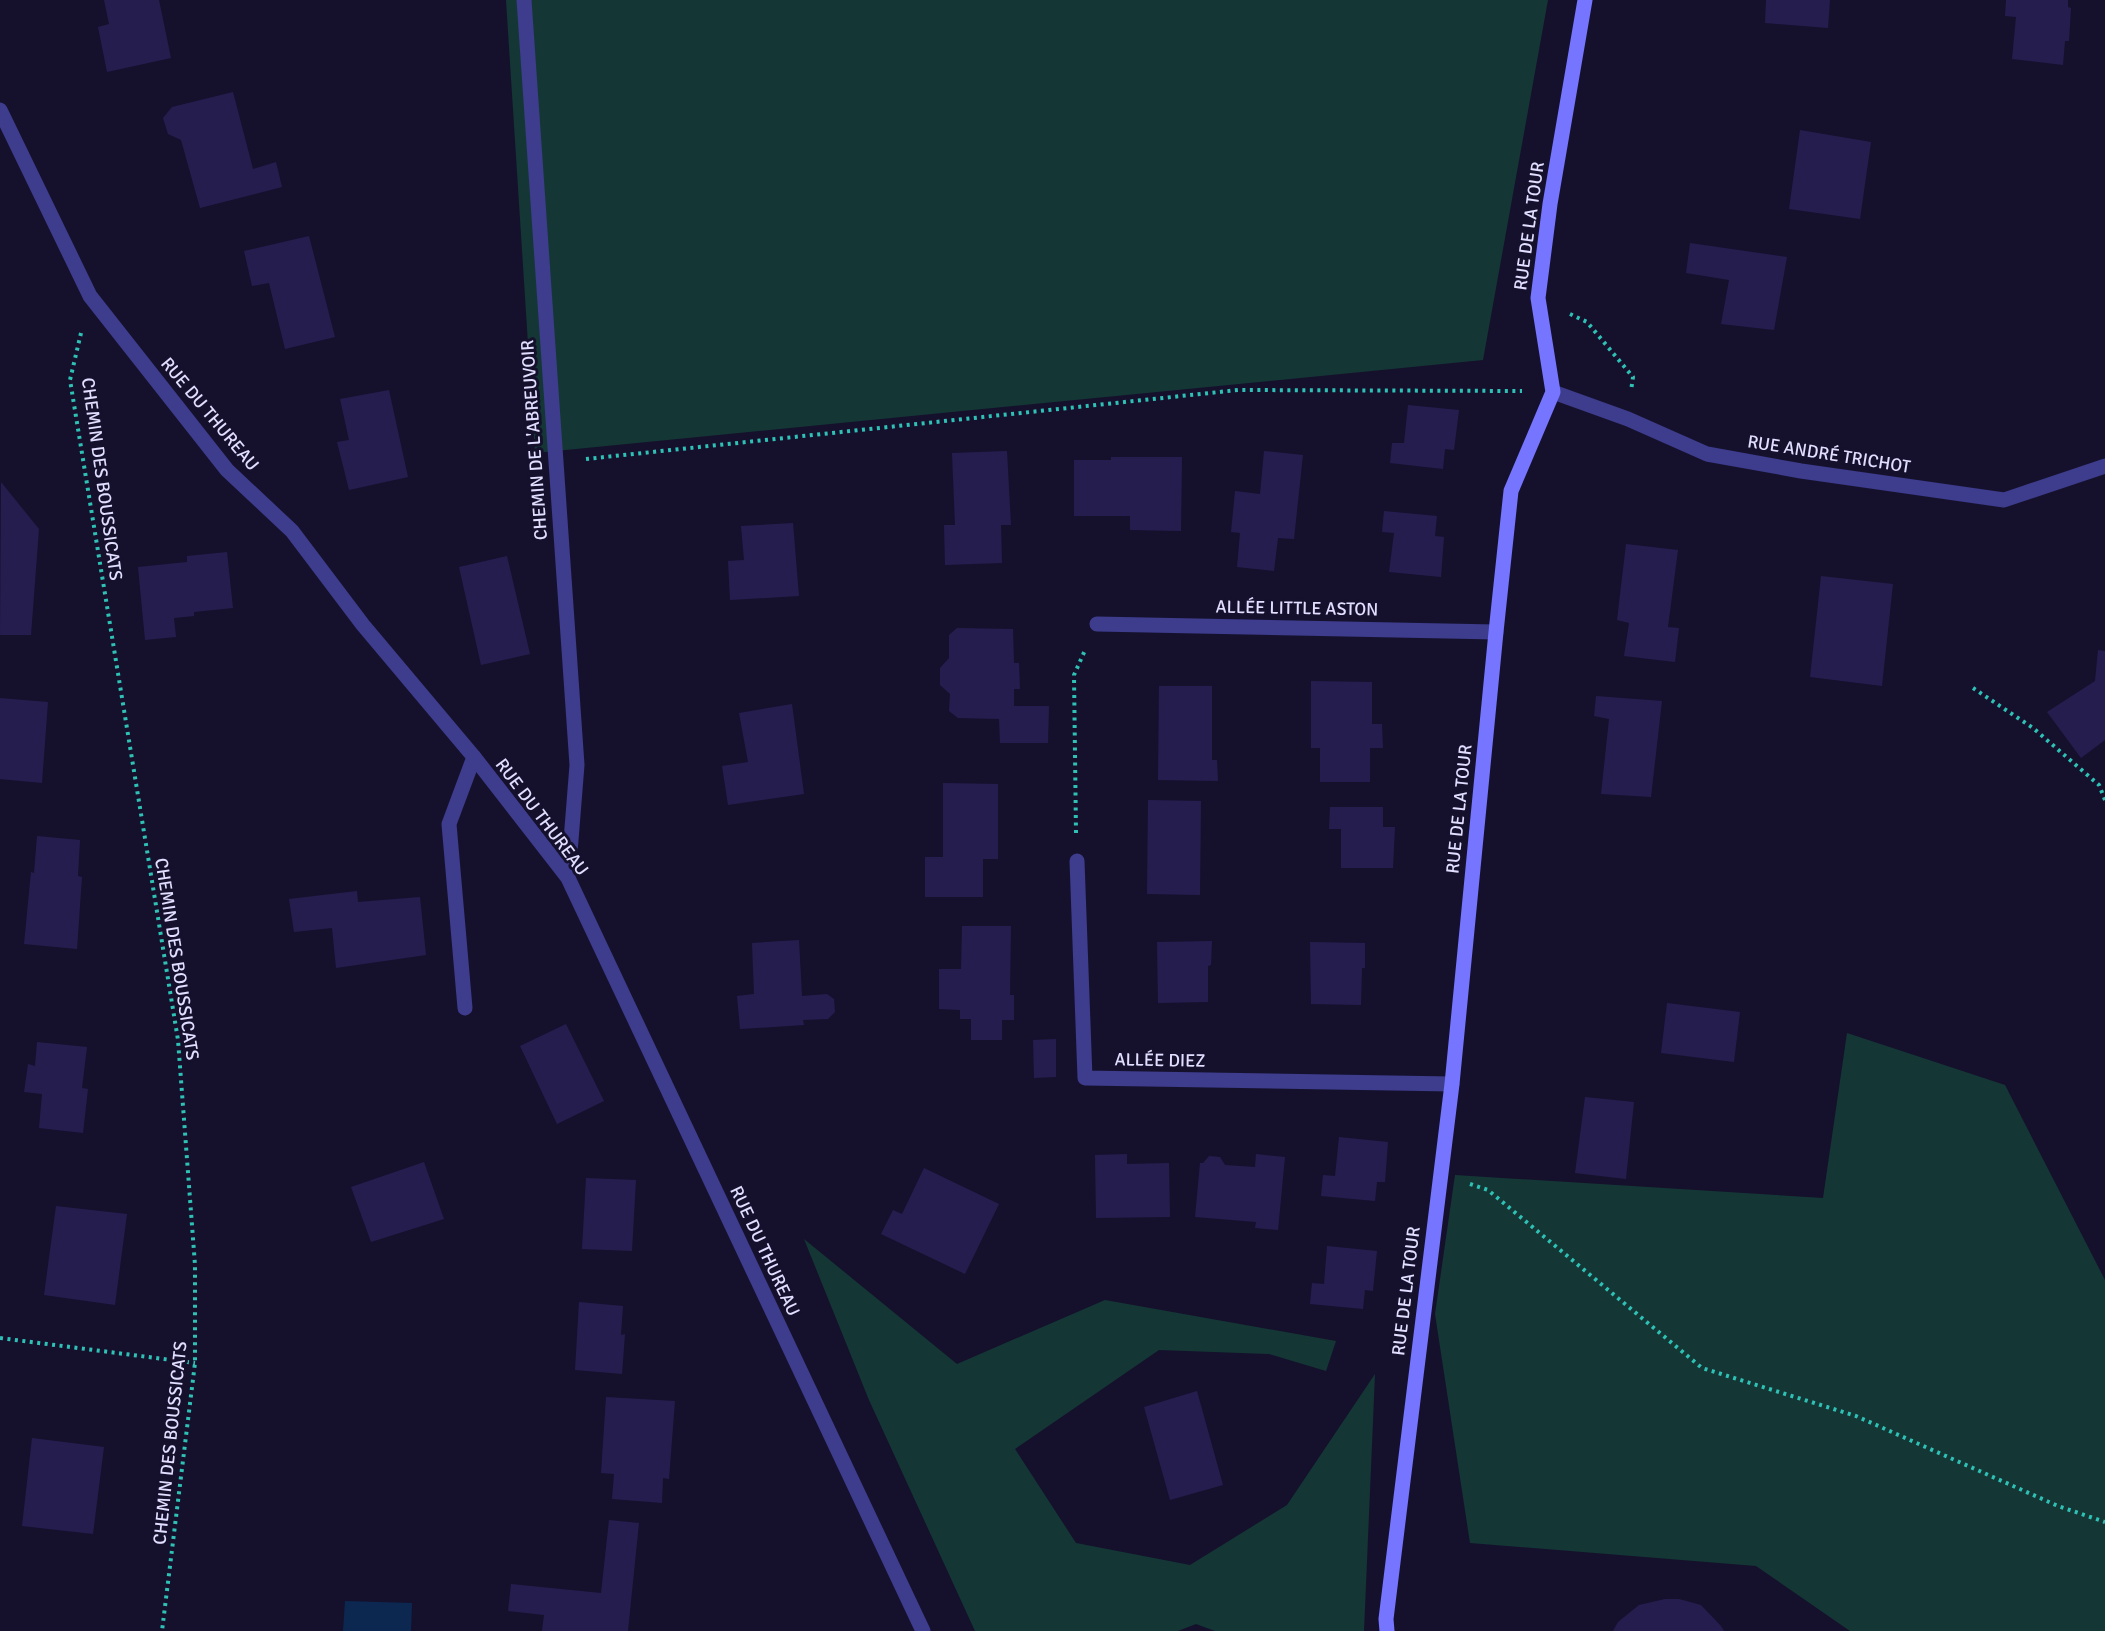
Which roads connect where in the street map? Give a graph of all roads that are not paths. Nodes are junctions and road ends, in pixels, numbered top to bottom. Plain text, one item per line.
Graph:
1 (524, 0) edge
2 (1585, 0) edge
3 (0, 110) edge
4 (1553, 392) junction
5 (2105, 465) edge
6 (1097, 624) road end
7 (1496, 632) junction
8 (474, 757) junction
9 (1077, 861) road end
10 (568, 878) junction
11 (465, 1008) dead end
12 (1452, 1084) junction
13 (923, 1631) edge
14 (1387, 1631) edge

1 - 10 street, CHEMIN DE L'ABREUVOIR
2 - 4 street, RUE DE LA TOUR
3 - 8 street, RUE DU THUREAU
4 - 5 street, RUE ANDRÉ TRICHOT
4 - 7 street, RUE DE LA TOUR
6 - 7 street, ALLÉE LITTLE ASTON
7 - 12 street, RUE DE LA TOUR
8 - 10 street, RUE DU THUREAU
8 - 11 street
9 - 12 street, ALLÉE DIEZ
10 - 13 street, RUE DU THUREAU
12 - 14 street, RUE DE LA TOUR

